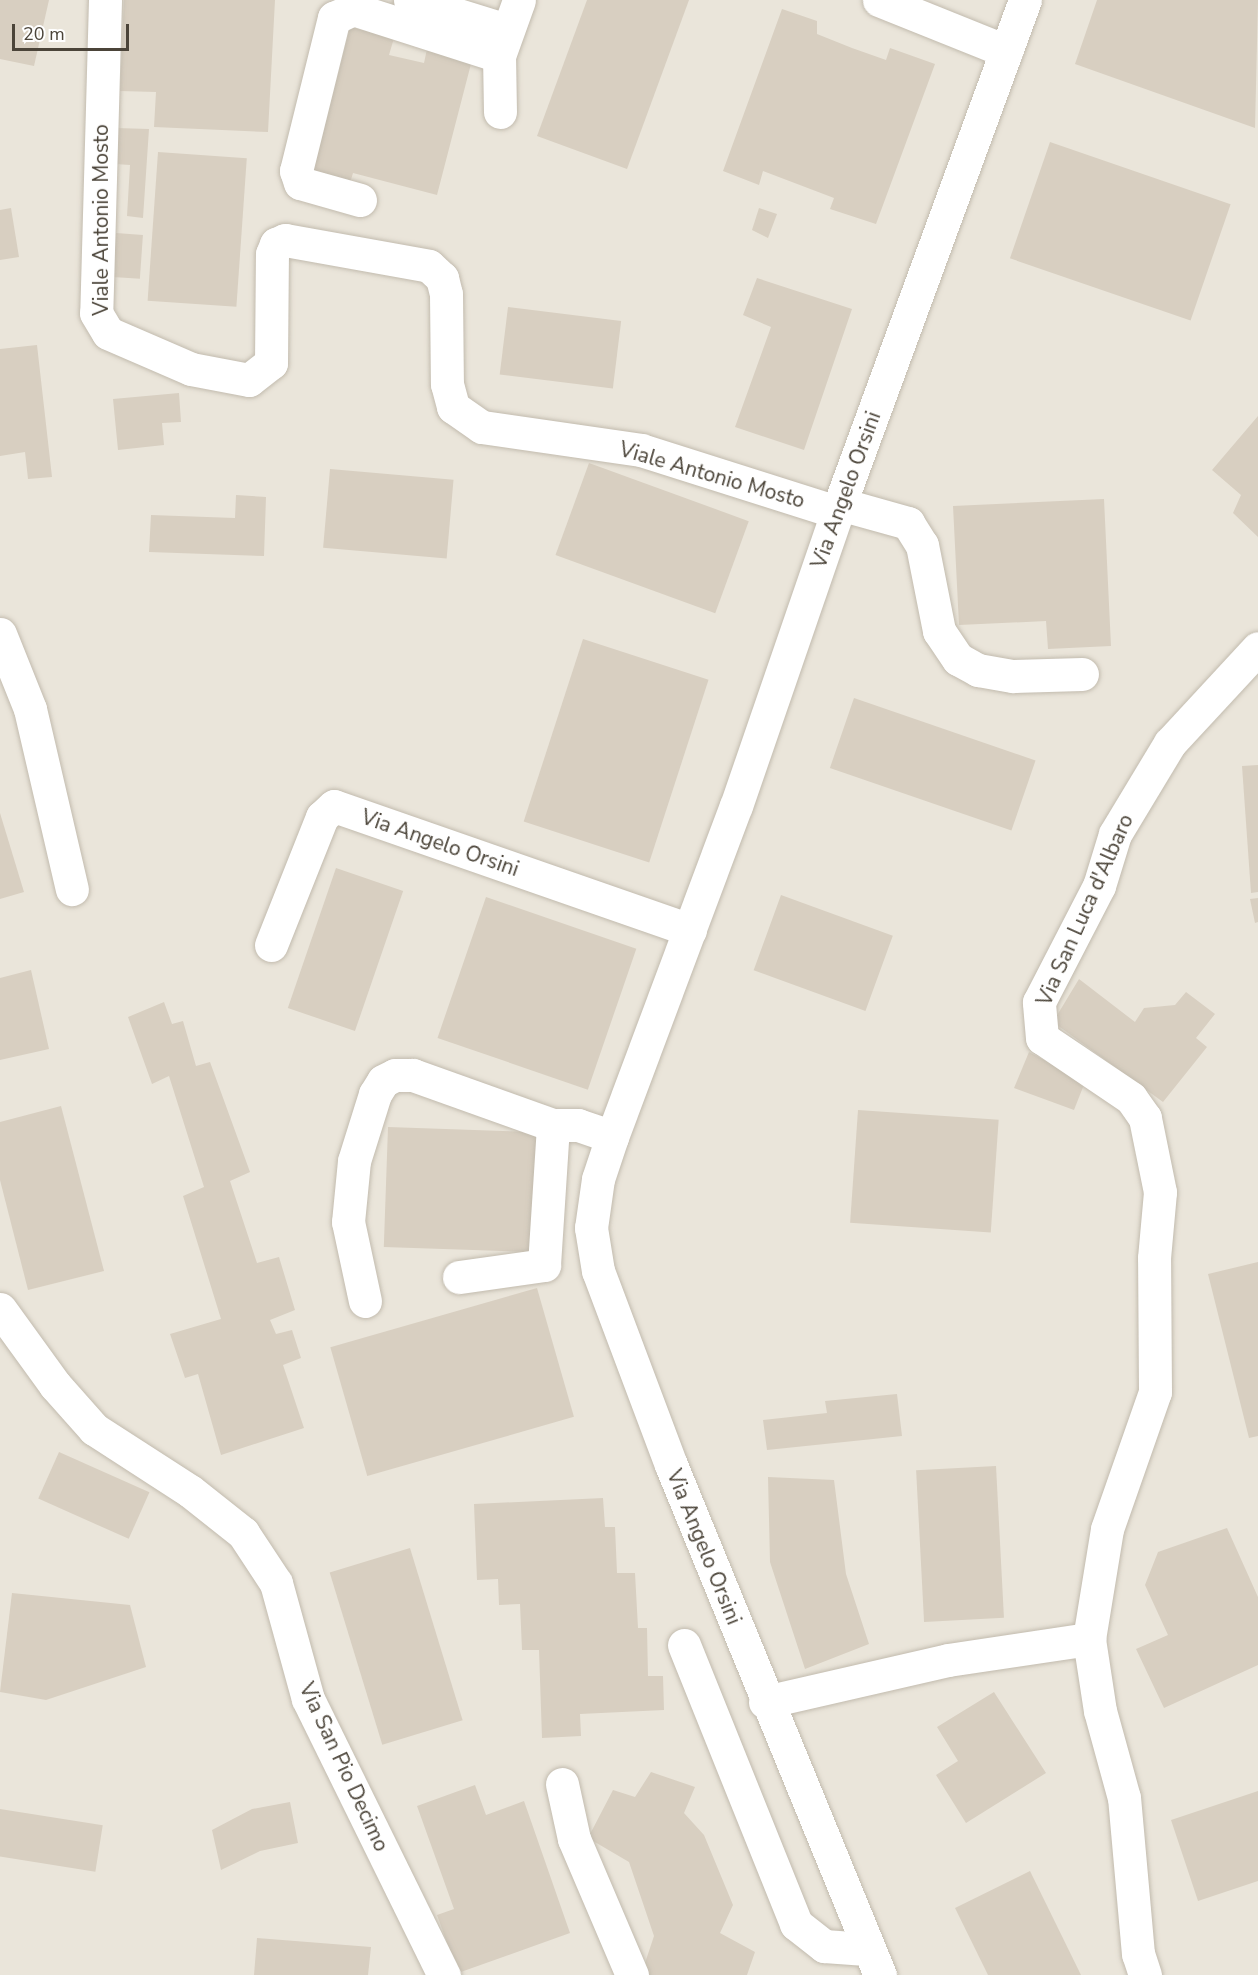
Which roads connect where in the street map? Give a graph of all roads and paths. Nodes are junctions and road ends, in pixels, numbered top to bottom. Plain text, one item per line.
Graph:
1 (105, 0) edge
2 (410, 0) edge
3 (519, 0) edge
4 (879, 0) edge
5 (1025, 0) edge
6 (503, 43) junction
7 (1006, 51) junction
8 (500, 112) dead end
9 (360, 200) dead end
10 (838, 508) junction
11 (0, 634) edge
12 (1258, 648) edge
13 (1082, 674) dead end
14 (72, 889) dead end
15 (690, 930) junction
16 (271, 945) dead end
17 (553, 1125) junction
18 (612, 1137) junction
19 (459, 1277) dead end
20 (365, 1301) dead end
21 (0, 1309) edge
22 (1089, 1639) junction
23 (684, 1645) dead end
24 (765, 1702) junction
25 (562, 1784) dead end
26 (873, 1962) edge
27 (444, 1975) edge
28 (632, 1975) edge
29 (1144, 1975) edge

1 - 10 street, Viale Antonio Mosto
2 - 6 street
3 - 6 street
4 - 7 street
5 - 7 street, Via Angelo Orsini
6 - 8 street
6 - 9 street
7 - 10 street, Via Angelo Orsini
10 - 13 street
10 - 15 street, Via Angelo Orsini
11 - 14 street
12 - 22 street, Via San Luca d'Albaro
15 - 16 street, Via Angelo Orsini
15 - 18 street, Via Angelo Orsini
17 - 18 street
17 - 19 street
17 - 20 street
18 - 24 street, Via Angelo Orsini
21 - 27 street, Via San Pio Decimo
22 - 24 street
22 - 29 street, Via San Luca d'Albaro
23 - 26 street, Via Angelo Orsini
24 - 26 street, Via Angelo Orsini
25 - 28 street

